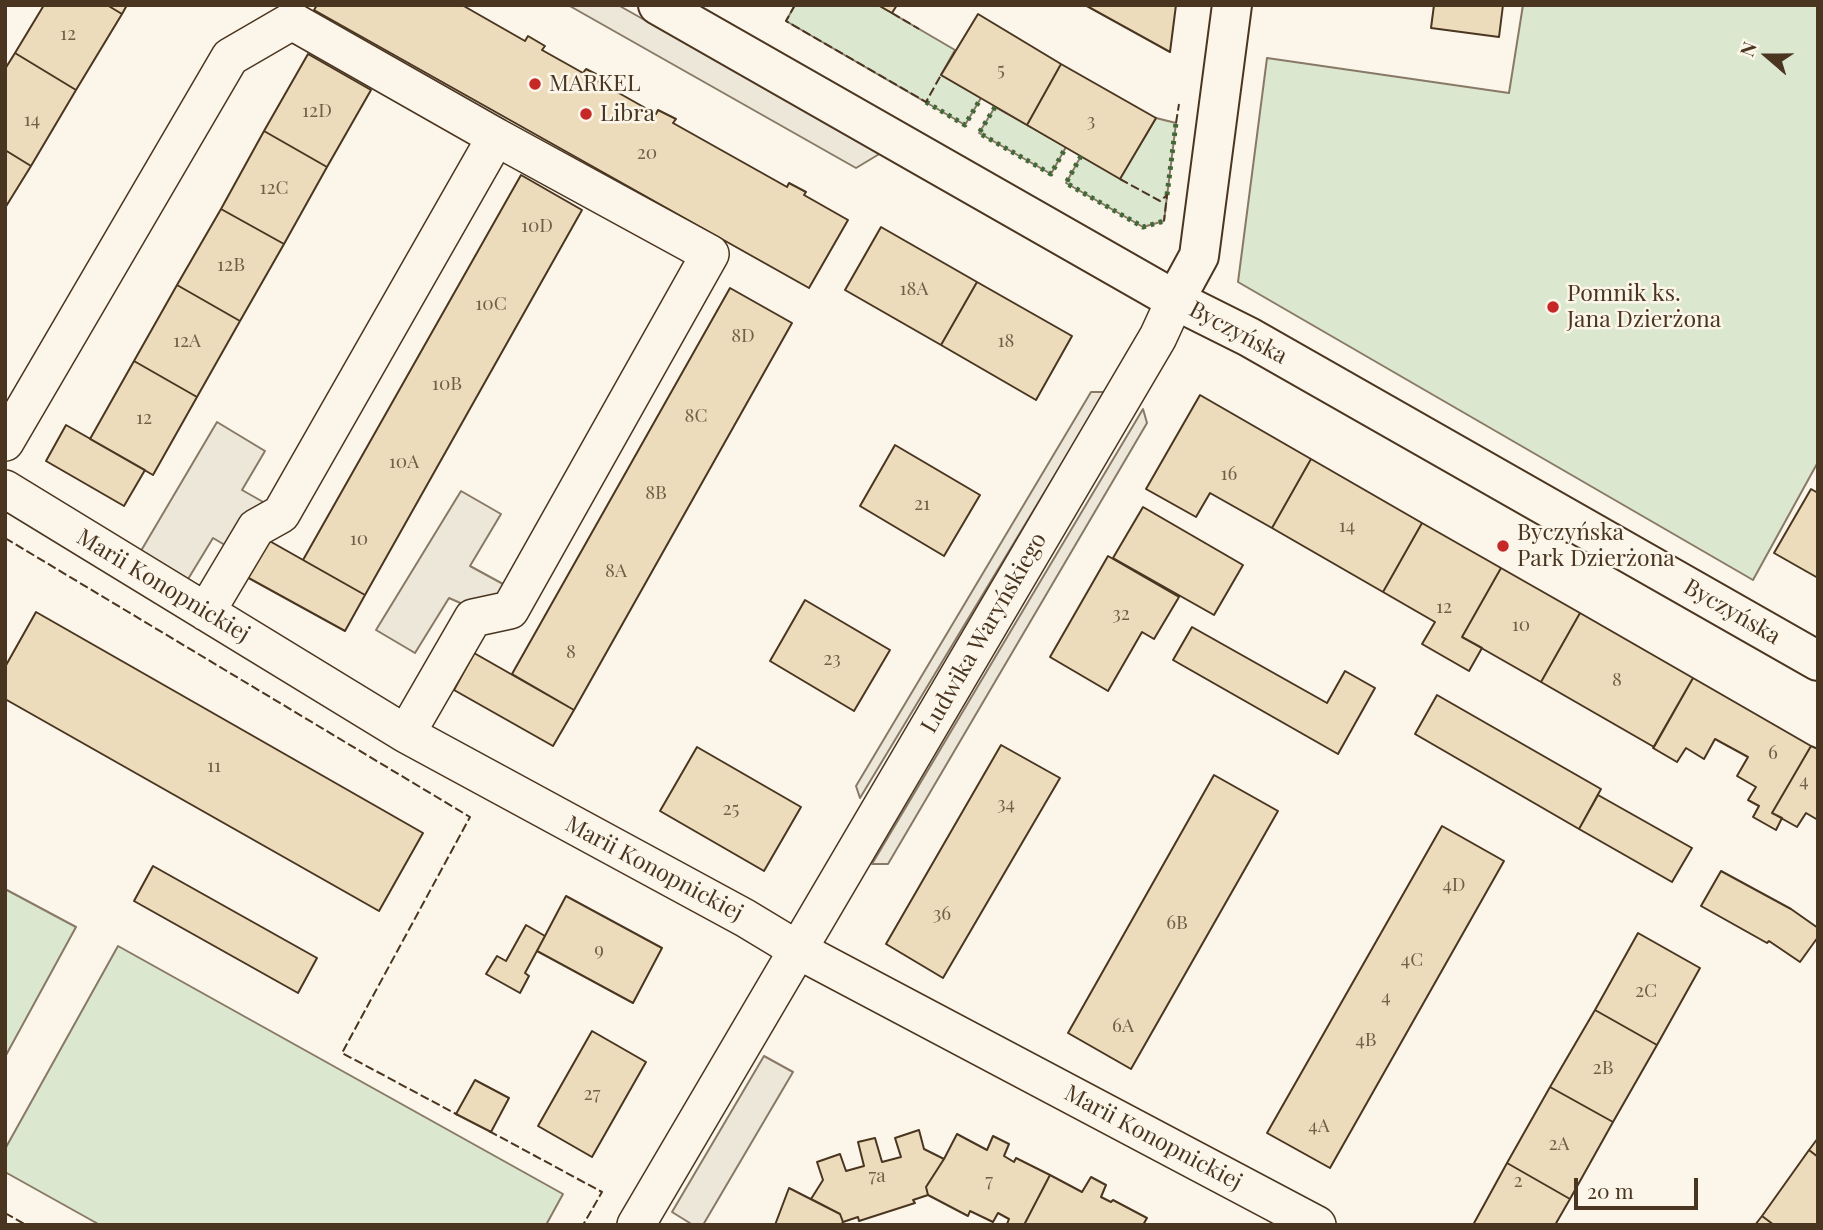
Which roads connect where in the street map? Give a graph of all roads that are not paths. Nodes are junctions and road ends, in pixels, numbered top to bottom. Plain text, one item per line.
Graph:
1 (658, 5) edge
2 (1233, 5) edge
3 (496, 137) junction
4 (1175, 300) junction
5 (5, 442) edge
6 (5, 489) edge
7 (206, 612) junction
8 (1818, 661) edge
9 (405, 734) junction
10 (799, 950) junction
11 (636, 1225) edge
12 (1317, 1225) edge

1 - 4 street, Byczyńska
2 - 4 street, Ludwika Waryńskiego
3 - 5 street
3 - 7 street
3 - 9 street
4 - 8 street, Byczyńska
4 - 10 street, Ludwika Waryńskiego
6 - 7 street, Marii Konopnickiej
7 - 9 street, Marii Konopnickiej
9 - 10 street, Marii Konopnickiej
10 - 11 street, Ludwika Waryńskiego
10 - 12 street, Marii Konopnickiej

